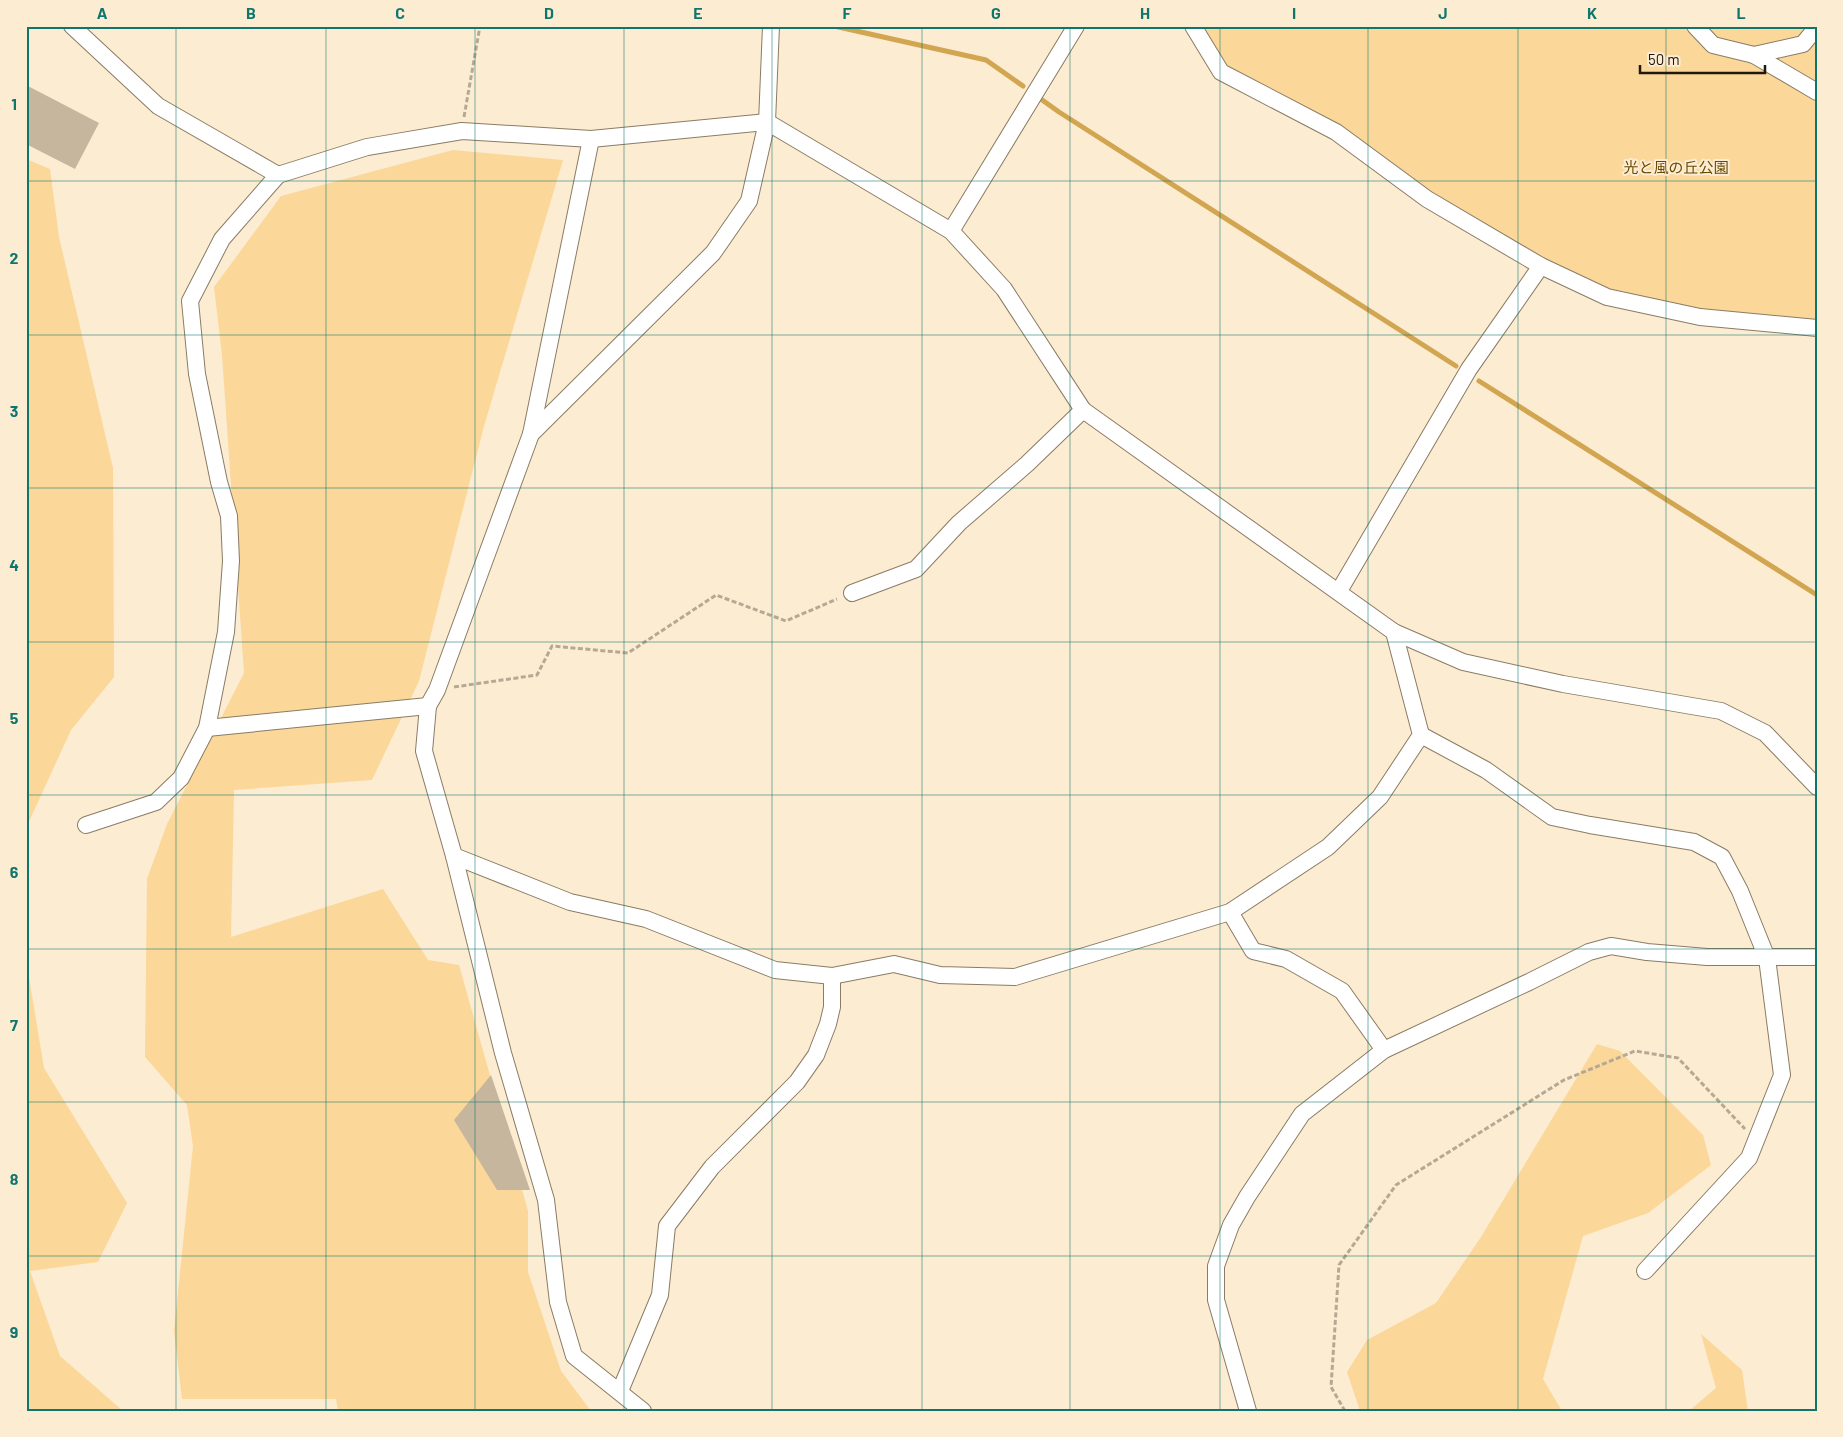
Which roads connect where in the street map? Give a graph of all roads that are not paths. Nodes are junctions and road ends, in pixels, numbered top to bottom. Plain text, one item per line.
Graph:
1 (72, 26) edge
2 (772, 26) edge
3 (1076, 26) edge
4 (1193, 26) edge
5 (1695, 26) edge
6 (1817, 27) edge
7 (1754, 55) junction
8 (1817, 92) edge
9 (766, 122) junction
10 (592, 139) junction
11 (278, 175) junction
12 (951, 231) junction
13 (1541, 266) junction
14 (1817, 328) edge
15 (1082, 410) junction
16 (531, 434) junction
17 (1339, 591) junction
18 (852, 593) road end
19 (1394, 632) junction
20 (428, 706) junction
21 (207, 728) junction
22 (1421, 735) junction
23 (1817, 787) edge
24 (86, 825) dead end
25 (454, 856) junction
26 (1230, 912) junction
27 (1817, 957) edge
28 (1767, 958) junction
29 (832, 976) junction
30 (1384, 1050) junction
31 (1645, 1271) dead end
32 (620, 1391) junction
33 (643, 1411) edge
34 (1248, 1411) edge

1 - 11 street
2 - 9 street
3 - 12 street
4 - 13 street
5 - 7 street
6 - 7 street
7 - 8 street
9 - 10 street
9 - 12 street
9 - 16 street
10 - 11 street
10 - 16 street
11 - 21 street
12 - 15 street
13 - 14 street
13 - 17 street
15 - 17 street
15 - 18 street
16 - 20 street
17 - 19 street
19 - 22 street
19 - 23 street
20 - 21 street
20 - 25 street
21 - 24 street
22 - 26 street
22 - 28 street
25 - 29 street
25 - 32 street
26 - 29 street
26 - 30 street
27 - 28 street
28 - 30 street
28 - 31 street
29 - 32 street
30 - 34 street
32 - 33 street

